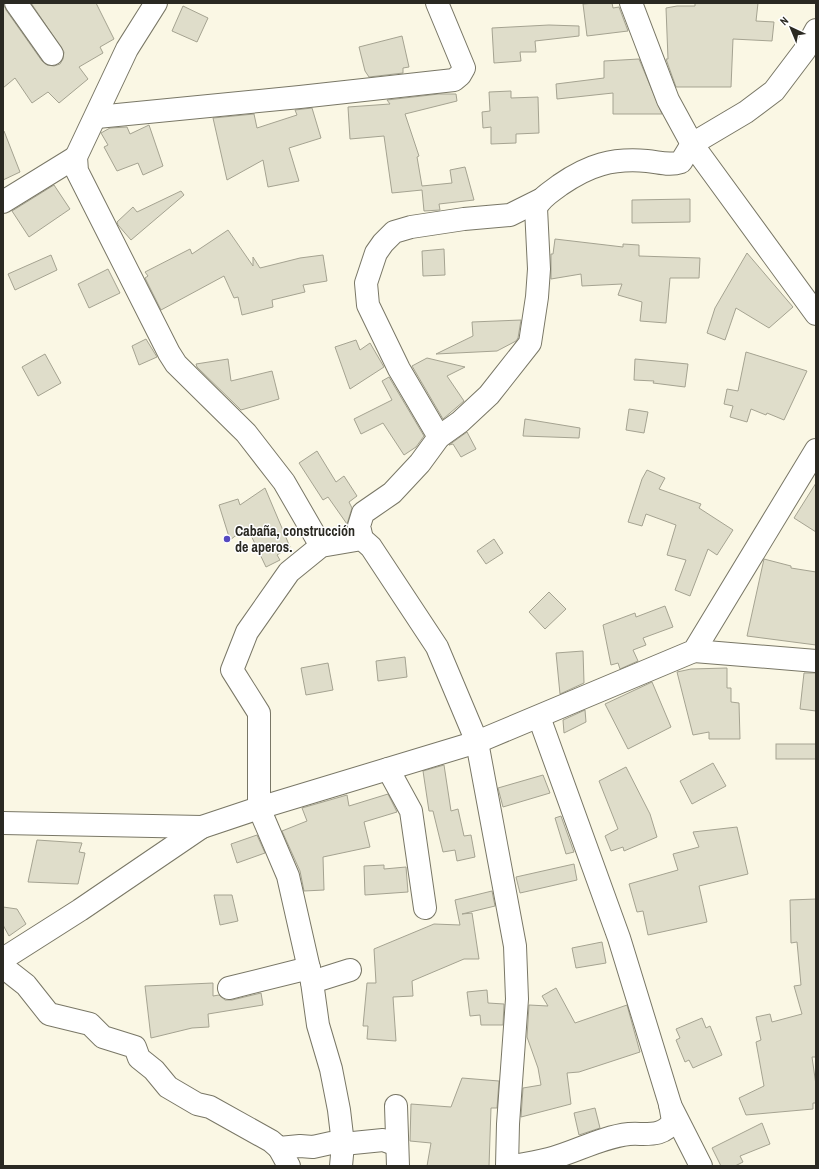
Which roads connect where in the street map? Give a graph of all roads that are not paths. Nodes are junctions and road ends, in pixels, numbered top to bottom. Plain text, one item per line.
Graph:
1 (16, 3) edge
2 (156, 3) edge
3 (437, 3) edge
4 (631, 3) edge
5 (816, 30) edge
6 (52, 54) dead end
7 (97, 117) junction
8 (692, 144) junction
9 (76, 157) junction
10 (540, 200) junction
11 (3, 202) edge
12 (816, 314) edge
13 (439, 438) junction
14 (816, 450) edge
15 (362, 539) junction
16 (321, 546) junction
17 (694, 651) junction
18 (816, 661) edge
19 (539, 717) junction
20 (478, 742) junction
21 (388, 769) junction
22 (259, 808) junction
23 (3, 823) edge
24 (202, 827) junction
25 (425, 908) dead end
26 (3, 959) edge
27 (3, 967) edge
28 (350, 970) dead end
29 (310, 975) junction
30 (229, 988) dead end
31 (670, 1104) junction
32 (396, 1106) dead end
33 (343, 1144) junction
34 (398, 1155) edge
35 (284, 1157) edge
36 (341, 1166) edge
37 (507, 1166) edge
38 (513, 1166) edge
39 (702, 1166) edge

1 - 6 street
2 - 7 street
3 - 7 street
4 - 8 street
5 - 8 street
7 - 9 street
8 - 10 street
8 - 12 street
9 - 11 street
9 - 16 street
10 - 13 street
10 - 13 street
13 - 15 street
14 - 17 street
15 - 16 street
15 - 20 street
16 - 22 street
17 - 18 street
17 - 19 street
19 - 20 street
19 - 31 street
20 - 21 street
20 - 37 street
21 - 22 street
21 - 25 street
22 - 24 street
22 - 29 street
23 - 24 street
24 - 26 street
27 - 35 street
28 - 29 street
29 - 30 street
29 - 33 street
31 - 38 street
31 - 39 street
32 - 34 street
33 - 34 street
33 - 35 street
33 - 36 street

